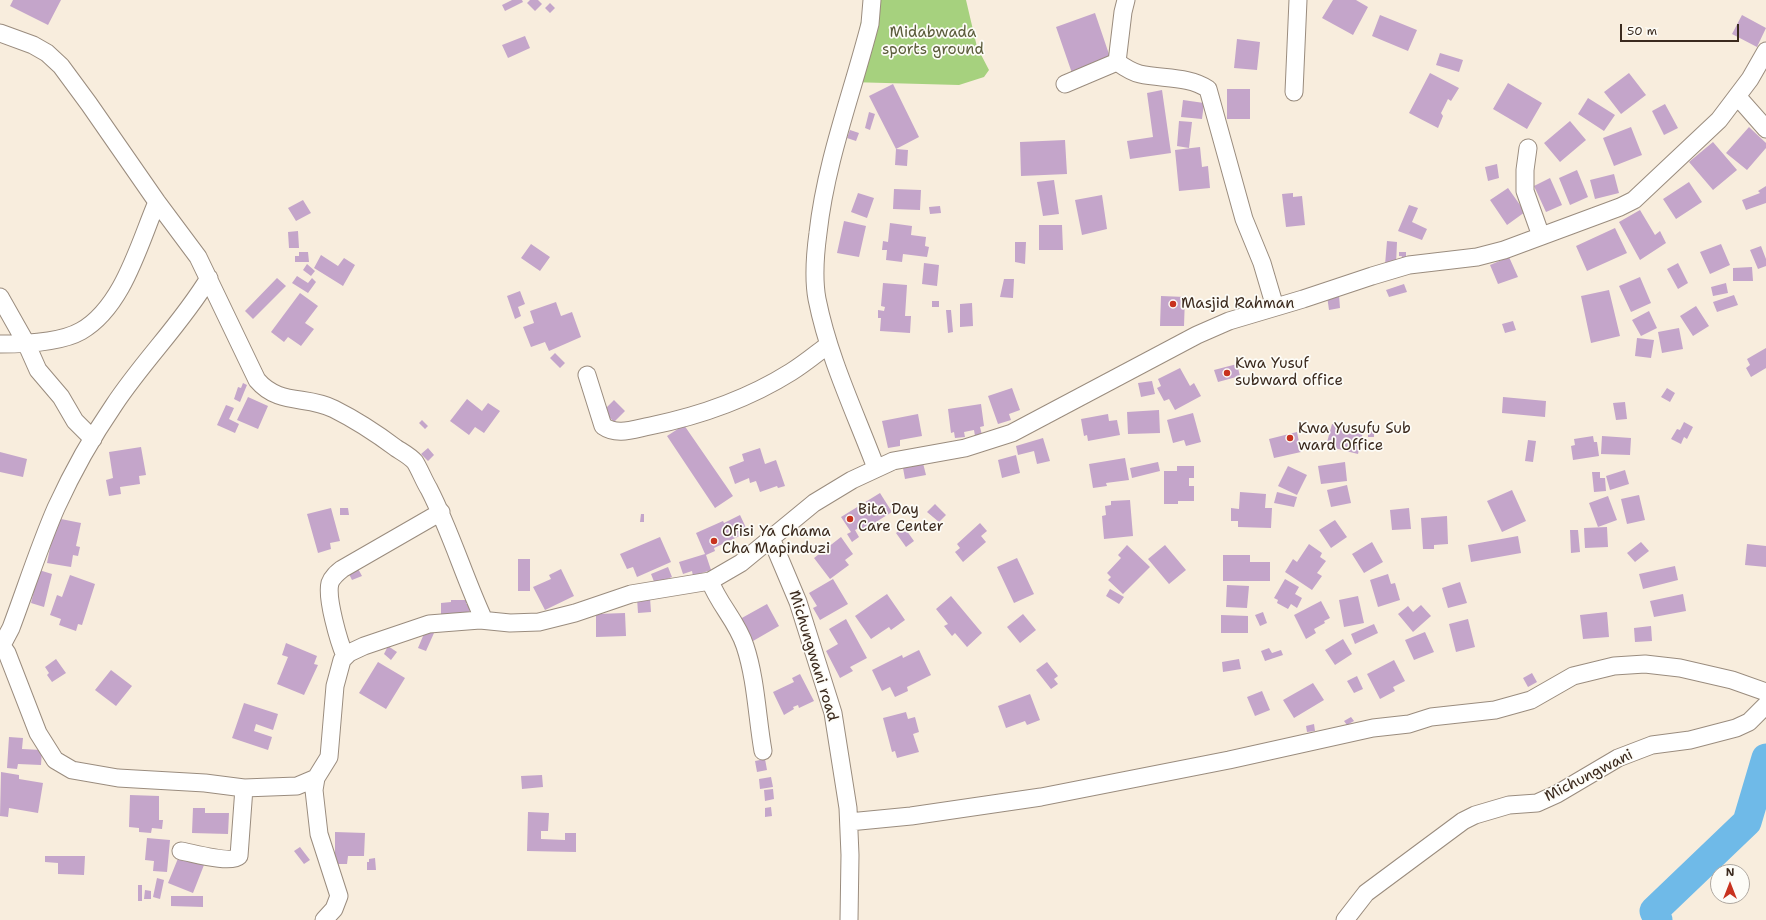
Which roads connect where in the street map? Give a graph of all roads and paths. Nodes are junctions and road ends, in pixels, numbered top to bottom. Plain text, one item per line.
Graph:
1 (872, 0) edge
2 (1126, 0) edge
3 (1298, 0) edge
4 (0, 33) edge
5 (1766, 51) edge
6 (1117, 62) junction
7 (1065, 84) dead end
8 (1294, 92) dead end
9 (1737, 96) junction
10 (1766, 129) edge
11 (1528, 148) dead end
12 (157, 202) junction
13 (1541, 236) junction
14 (209, 278) junction
15 (0, 298) edge
16 (1275, 307) junction
17 (26, 343) junction
18 (0, 344) edge
19 (828, 345) junction
20 (587, 375) dead end
21 (93, 439) junction
22 (876, 468) junction
23 (441, 512) junction
24 (770, 538) junction
25 (710, 581) junction
26 (484, 620) junction
27 (1, 644) edge
28 (346, 656) junction
29 (1766, 692) edge
30 (1766, 705) edge
31 (763, 751) dead end
32 (316, 778) junction
33 (244, 788) junction
34 (849, 822) junction
35 (181, 851) dead end
36 (1349, 918) edge
37 (324, 920) edge
38 (849, 920) edge

1 - 19 street
2 - 6 street
3 - 8 street
4 - 12 street
5 - 9 street
6 - 7 street
6 - 16 street
9 - 10 street
9 - 13 street
11 - 13 street
12 - 14 street
12 - 17 street
13 - 16 street
14 - 21 street
14 - 23 street
15 - 17 street
16 - 22 street
17 - 18 street
17 - 21 street
19 - 20 street
19 - 22 street
21 - 27 street
22 - 24 street
23 - 26 street
23 - 28 street
24 - 25 street
24 - 34 street, Michungwani road
25 - 26 street
25 - 31 street
26 - 28 street
27 - 33 street
28 - 32 street
29 - 34 street
30 - 36 street, Michungwani
32 - 33 street
32 - 37 street
33 - 35 street
34 - 38 street, Michungwani road

